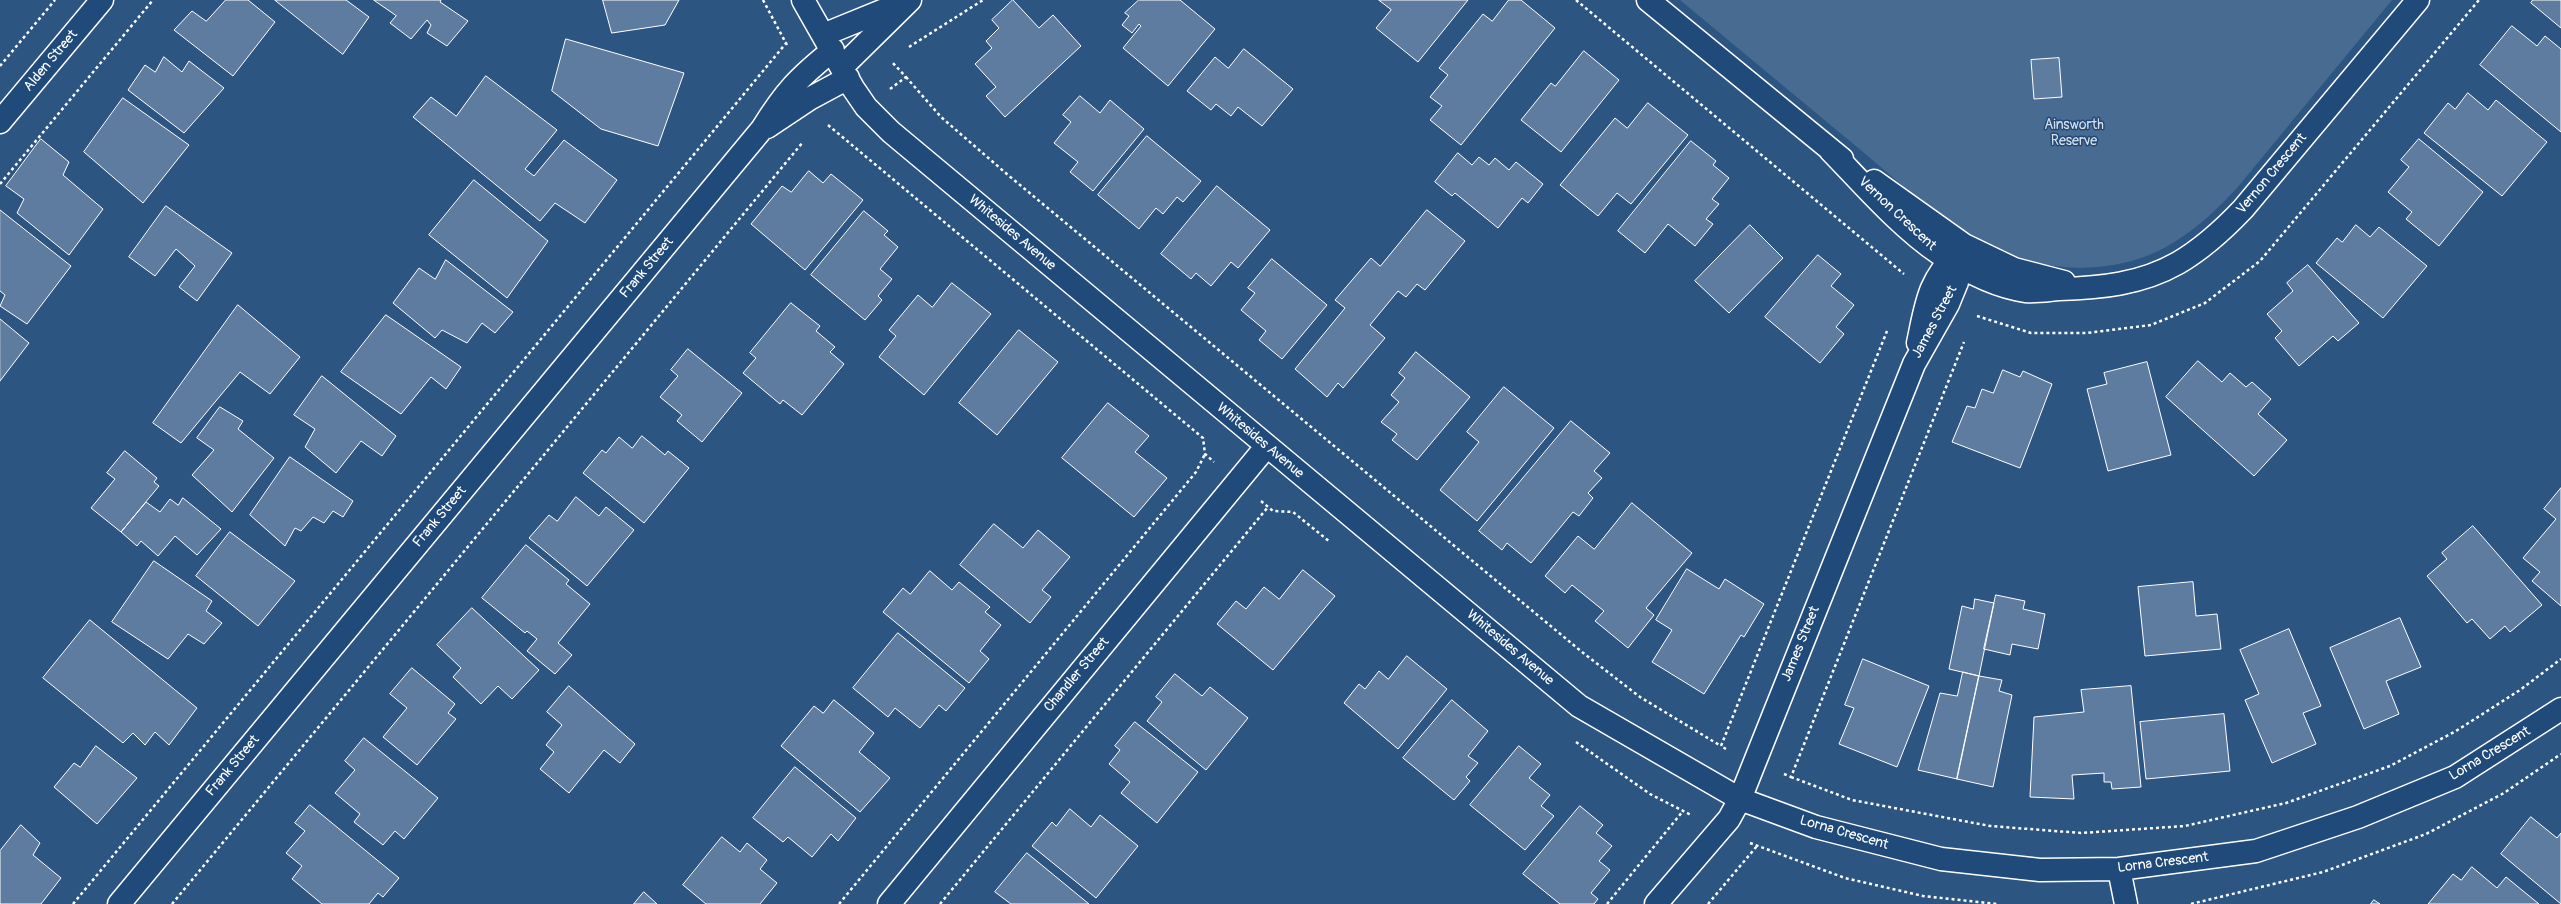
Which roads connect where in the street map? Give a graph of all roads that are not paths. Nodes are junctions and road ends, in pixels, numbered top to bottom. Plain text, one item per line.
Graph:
1 (102, 0) edge
2 (803, 0) edge
3 (910, 0) edge
4 (1648, 0) edge
5 (2418, 0) edge
6 (836, 58) junction
7 (0, 122) edge
8 (762, 129) junction
9 (1958, 257) junction
10 (1914, 364) junction
11 (1266, 447) junction
12 (2561, 708) edge
13 (1740, 799) junction
14 (2119, 869) junction
15 (119, 904) edge
16 (889, 904) edge
17 (1656, 904) edge
18 (2126, 904) edge

1 - 7 street, Alden Street
2 - 6 street, Whitesides Avenue
3 - 6 street, Frank Street
3 - 6 street, Frank Street
4 - 9 street, Vernon Crescent
5 - 9 street, Vernon Crescent
6 - 8 street, Frank Street
6 - 8 street, Frank Street
6 - 11 street, Whitesides Avenue
8 - 15 street, Frank Street
9 - 10 street, James Street
9 - 10 street, James Street
10 - 13 street, James Street
11 - 13 street, Whitesides Avenue
11 - 16 street, Chandler Street
12 - 14 street, Lorna Crescent
13 - 14 street, Lorna Crescent
13 - 17 street, James Street
14 - 18 street

